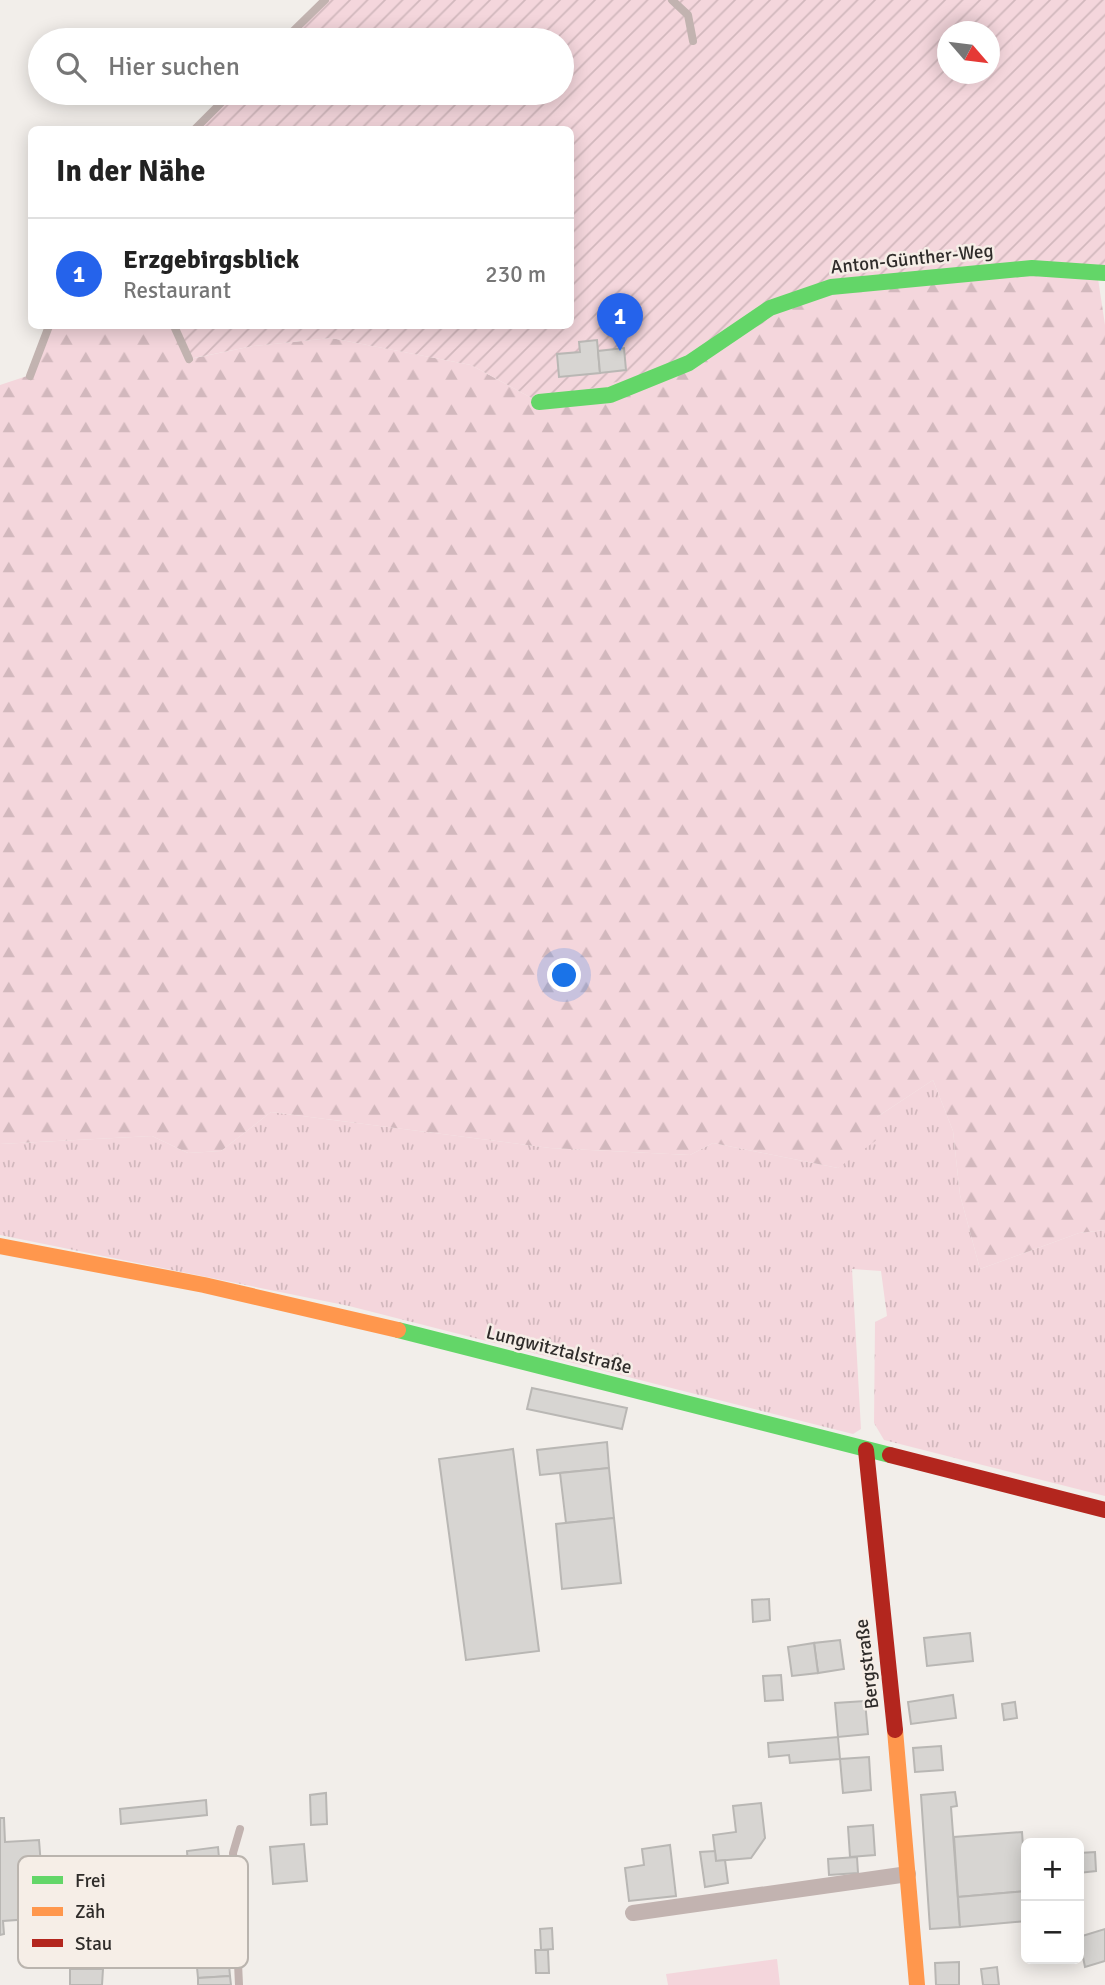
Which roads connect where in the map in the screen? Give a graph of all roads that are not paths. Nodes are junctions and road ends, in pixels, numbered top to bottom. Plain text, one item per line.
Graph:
1 (325, 0) edge
2 (672, 0) edge
3 (296, 28) edge
4 (693, 41) dead end
5 (219, 105) edge
6 (198, 126) edge
7 (1105, 273) edge
8 (48, 329) edge
9 (175, 329) edge
10 (190, 359) dead end
11 (30, 376) dead end
12 (539, 402) dead end
13 (0, 1246) edge
14 (866, 1450) junction
15 (1105, 1510) edge
16 (240, 1829) dead end
17 (233, 1856) edge
18 (908, 1874) junction
19 (634, 1913) dead end
20 (917, 1985) edge

1 - 3 lane
2 - 4 lane
5 - 6 lane
7 - 12 main road, Anton-Günther-Weg
8 - 11 lane
9 - 10 lane
13 - 14 main road, Lungwitztalstraße
14 - 15 main road, Lungwitztalstraße
14 - 18 main road, Bergstraße
16 - 17 lane
18 - 19 street
18 - 20 main road, Bergstraße

